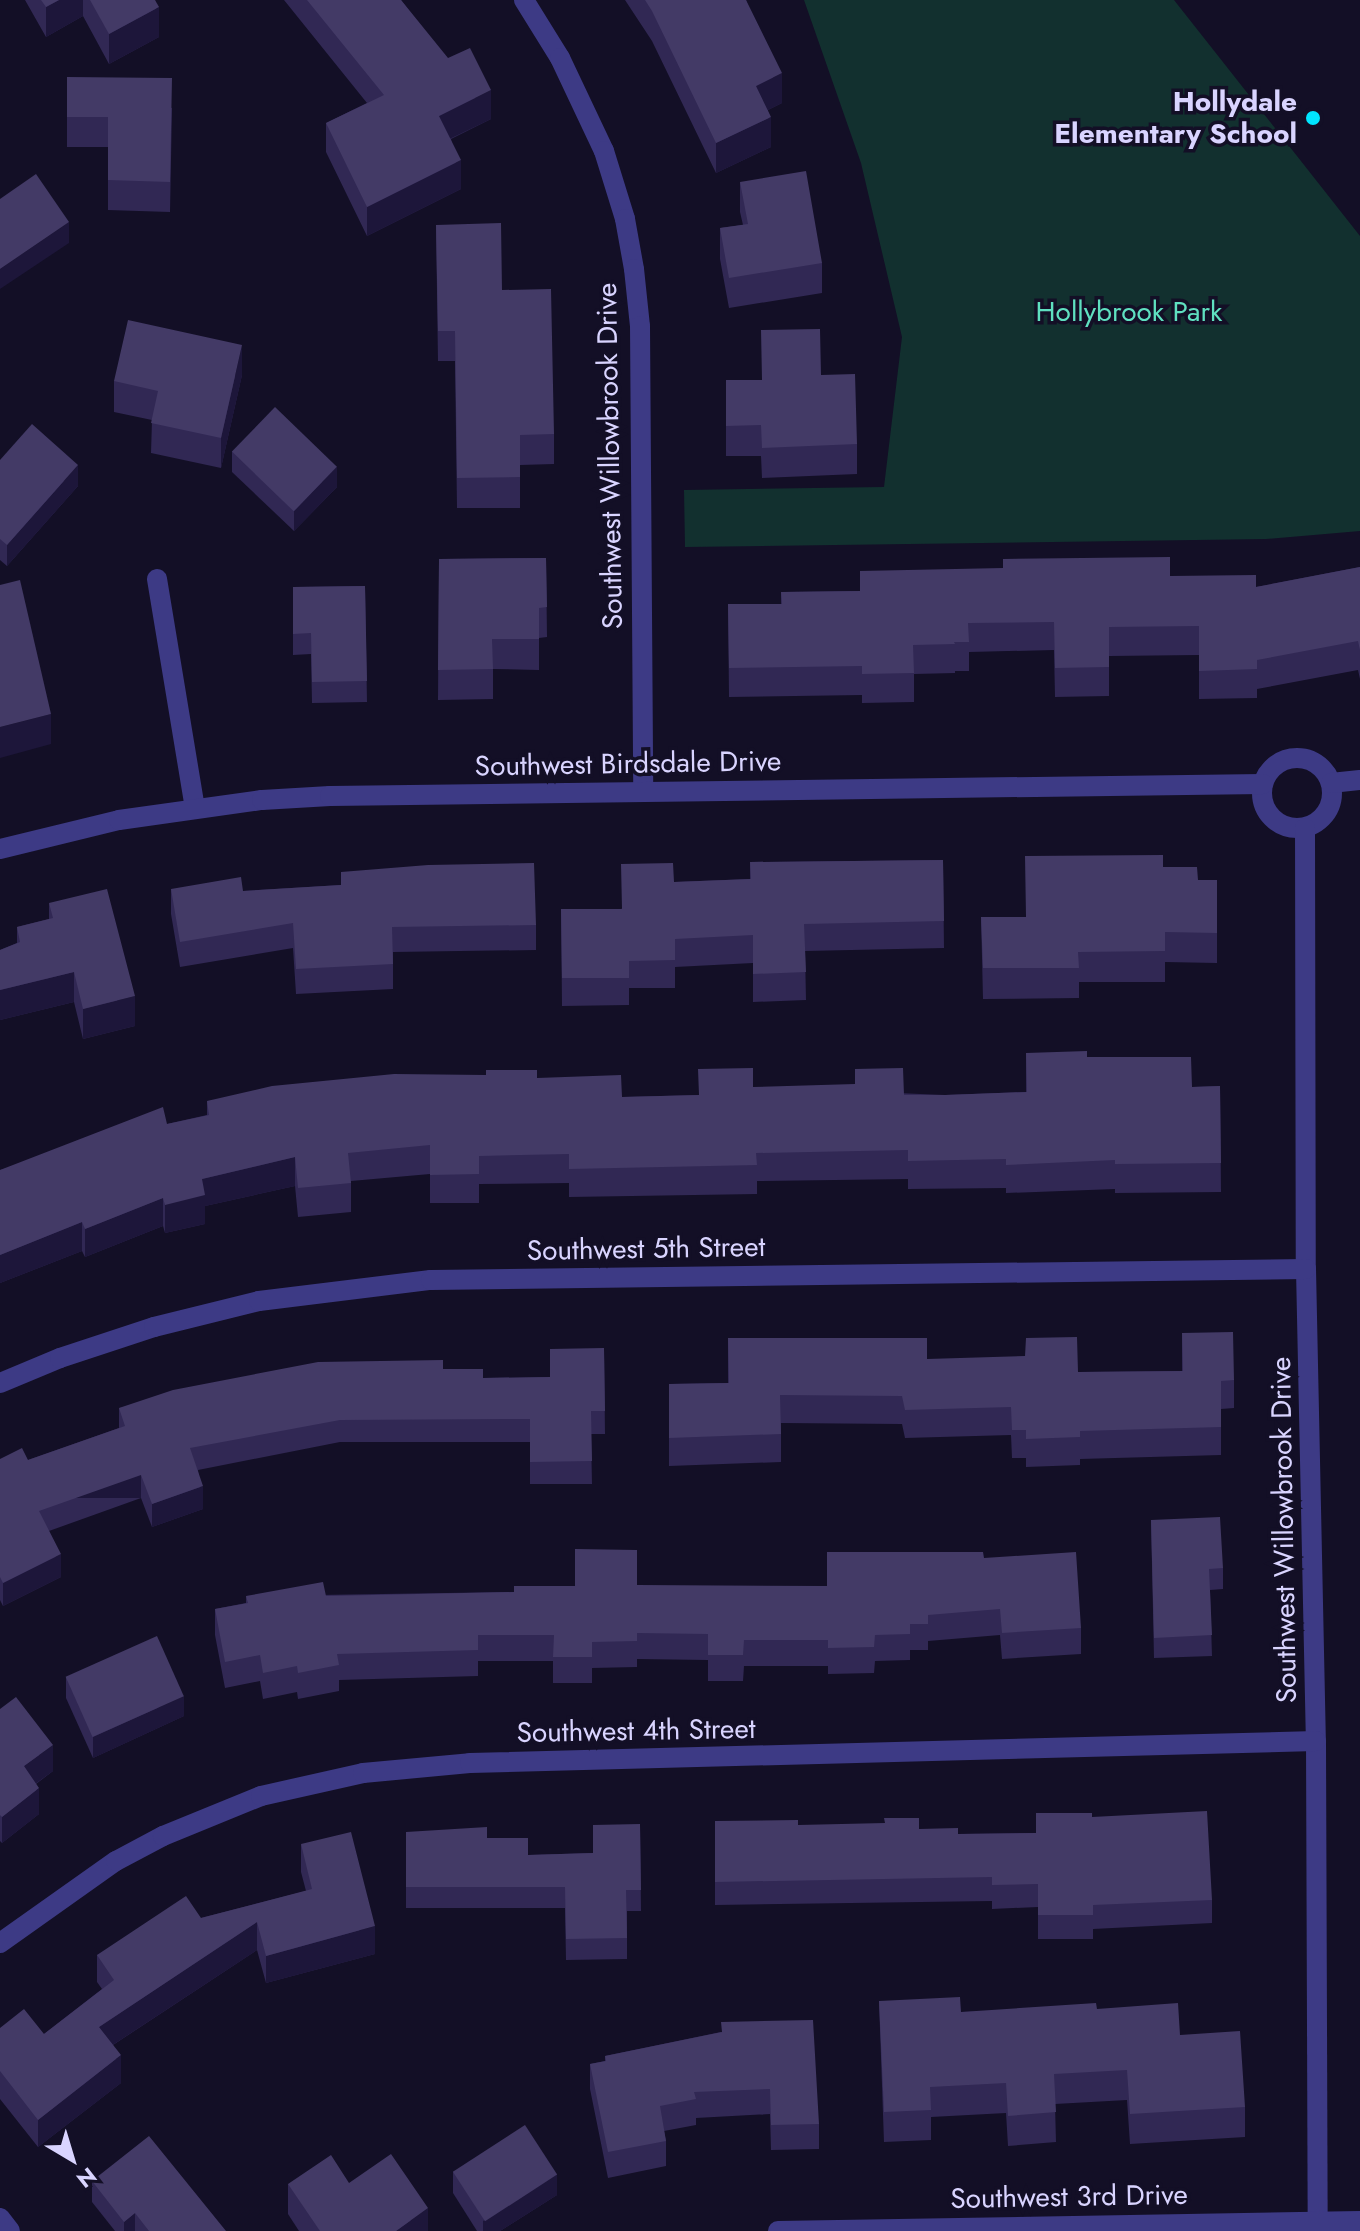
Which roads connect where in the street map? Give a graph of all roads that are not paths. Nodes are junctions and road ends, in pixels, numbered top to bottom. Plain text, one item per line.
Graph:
1 (524, 0) edge
2 (157, 579) dead end
3 (1360, 780) edge
4 (1331, 783) junction
5 (1263, 784) junction
6 (643, 792) junction
7 (195, 808) junction
8 (1305, 828) junction
9 (0, 849) edge
10 (1306, 1269) junction
11 (0, 1383) edge
12 (1316, 1741) junction
13 (0, 1943) edge
14 (0, 2218) edge
15 (1360, 2221) edge
16 (1318, 2226) edge
17 (10, 2231) edge
18 (778, 2231) edge

1 - 6 street, Southwest Willowbrook Drive
2 - 7 street
3 - 4 street
4 - 5 street
4 - 8 street
5 - 6 street, Southwest Birdsdale Drive
5 - 8 street
6 - 7 street, Southwest Birdsdale Drive
7 - 9 street, Southwest Birdsdale Drive
8 - 10 street, Southwest Willowbrook Drive
10 - 11 street, Southwest 5th Street
10 - 12 street, Southwest Willowbrook Drive
12 - 13 street, Southwest 4th Street
12 - 16 street, Southwest Willowbrook Drive
14 - 17 street
15 - 16 street, Southwest 3rd Drive
16 - 18 street, Southwest 3rd Drive

